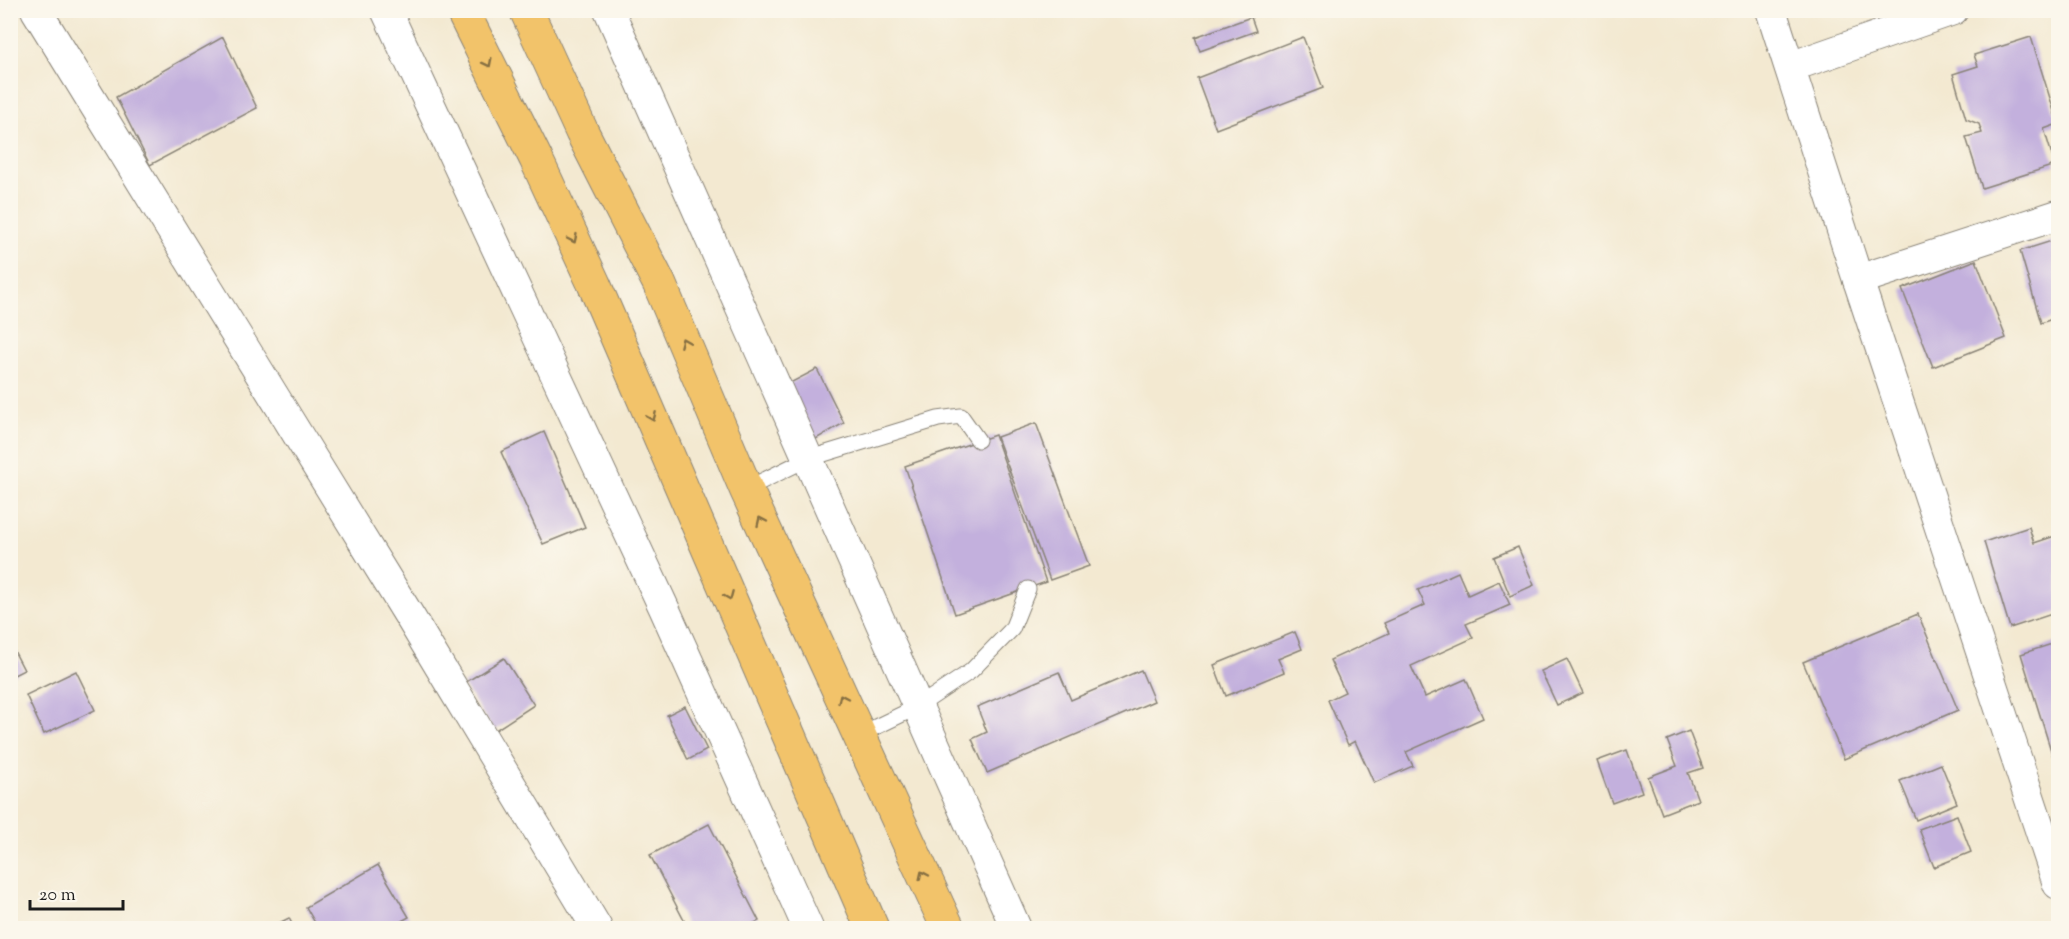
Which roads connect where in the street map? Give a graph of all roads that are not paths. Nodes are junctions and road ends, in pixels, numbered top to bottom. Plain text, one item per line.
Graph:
1 (36, 10) edge
2 (386, 10) edge
3 (462, 10) edge
4 (526, 10) edge
5 (609, 10) edge
6 (1771, 10) edge
7 (1953, 10) edge
8 (1790, 67) junction
9 (2058, 215) edge
10 (1858, 280) junction
11 (978, 440) dead end
12 (807, 459) junction
13 (746, 489) junction
14 (1028, 589) dead end
15 (917, 707) junction
16 (858, 735) junction
17 (2058, 884) edge
18 (597, 928) edge
19 (808, 928) edge
20 (872, 928) edge
21 (948, 928) edge
22 (1016, 928) edge

1 - 18 street
2 - 19 street
3 -> 20 highway
13 -> 4 highway
5 - 12 street
6 - 8 street
7 - 8 street
8 - 10 street
9 - 10 street
10 - 17 street
11 - 12 lane
12 - 13 lane
12 - 15 street
16 -> 13 highway
14 - 15 lane
15 - 16 lane
15 - 22 street
21 -> 16 highway

